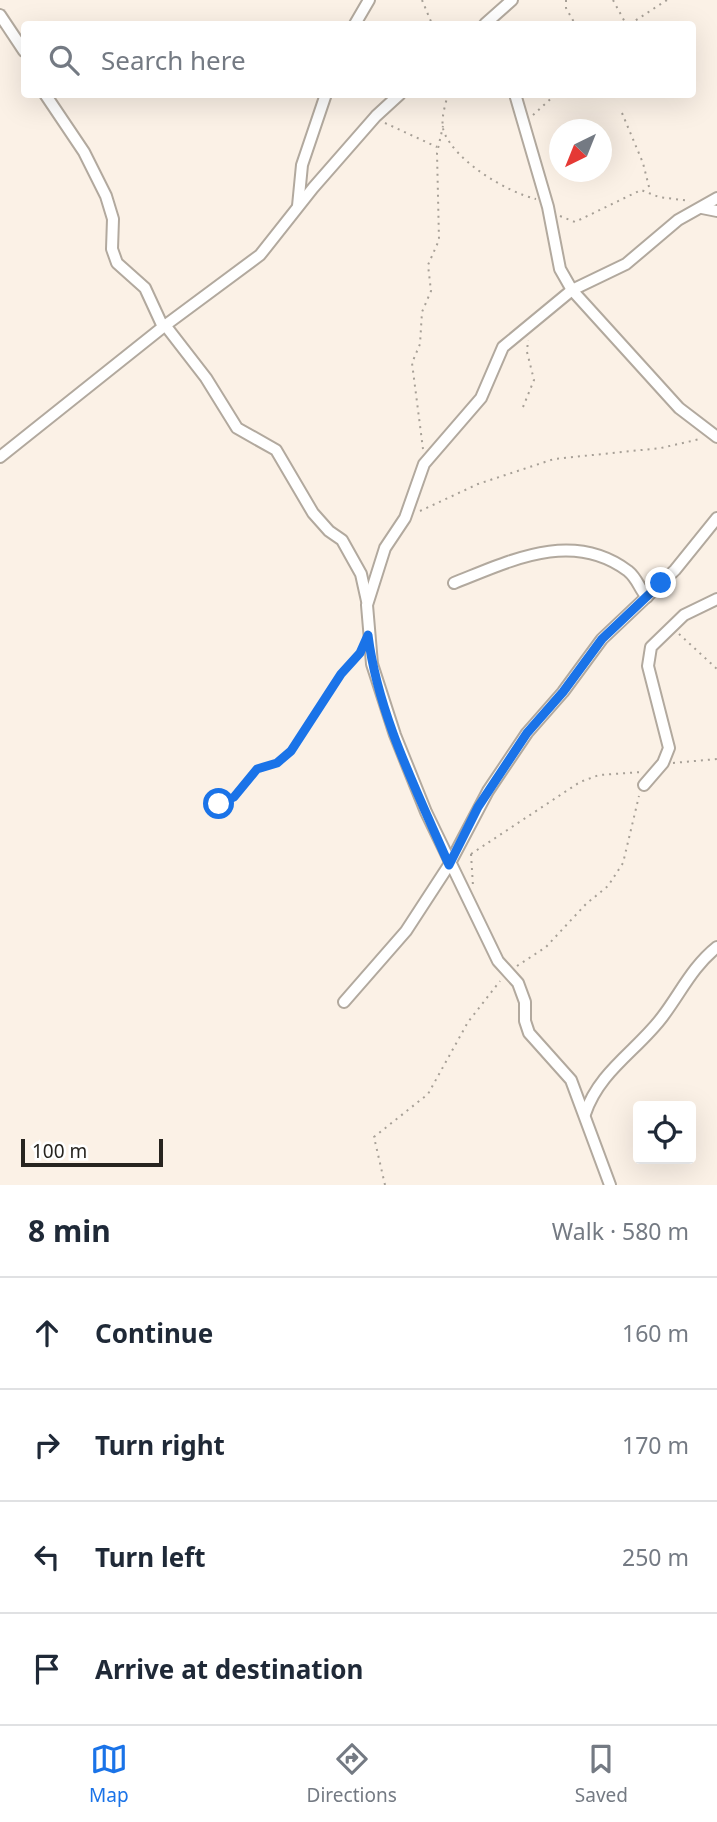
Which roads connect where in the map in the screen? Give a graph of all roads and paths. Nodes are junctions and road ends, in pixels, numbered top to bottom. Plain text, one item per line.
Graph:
1 (369, 0) edge
2 (422, 0) edge
3 (512, 0) edge
4 (566, 0) edge
5 (612, 0) edge
6 (667, 0) edge
7 (0, 15) edge
8 (357, 21) edge
9 (431, 21) edge
10 (493, 21) edge
11 (573, 21) edge
12 (624, 21) edge
13 (635, 21) edge
14 (21, 46) edge
15 (49, 98) edge
16 (325, 98) edge
17 (396, 98) edge
18 (447, 98) edge
19 (516, 98) edge
20 (551, 98) edge
21 (622, 113) dead end
22 (376, 116) junction
23 (523, 122) junction
24 (443, 126) junction
25 (438, 147) junction
26 (650, 192) junction
27 (717, 198) edge
28 (547, 205) junction
29 (298, 209) junction
30 (701, 209) junction
31 (717, 211) edge
32 (572, 290) junction
33 (164, 326) junction
34 (523, 329) junction
35 (523, 407) dead end
36 (716, 437) edge
37 (0, 457) edge
38 (424, 464) junction
39 (405, 518) junction
40 (717, 518) edge
41 (454, 583) dead end
42 (647, 597) junction
43 (717, 599) edge
44 (367, 605) junction
45 (670, 625) junction
46 (368, 635) junction
47 (717, 669) edge
48 (717, 759) edge
49 (663, 763) junction
50 (653, 772) junction
51 (644, 785) joint
52 (219, 804) dead end
53 (464, 835) junction
54 (471, 853) junction
55 (449, 865) junction
56 (474, 905) junction
57 (717, 947) edge
58 (507, 973) junction
59 (344, 1002) dead end
60 (585, 1114) junction
61 (384, 1185) edge
62 (610, 1185) edge

1 - 8 street
2 - 9 path
3 - 10 street
4 - 11 path
5 - 12 path
6 - 13 path
7 - 14 street
15 - 33 street
16 - 29 street
17 - 22 street
18 - 24 path
19 - 23 street
20 - 23 path
21 - 26 path
22 - 25 path
22 - 29 street
23 - 28 street
24 - 25 path
24 - 28 path
25 - 38 path
26 - 28 path
26 - 30 path
27 - 30 street
28 - 32 street
29 - 33 street
30 - 31 street
30 - 32 street
32 - 34 street
32 - 36 street
33 - 37 street
33 - 44 street
34 - 35 path
34 - 38 street
36 - 39 path
38 - 39 street
39 - 44 street
40 - 42 street
41 - 42 street
42 - 53 street
43 - 45 street
44 - 46 street
45 - 47 path
45 - 49 street
46 - 52 path
46 - 55 street
48 - 49 path
49 - 50 street
50 - 51 street
50 - 54 path
51 - 58 path
53 - 54 path
53 - 55 street
54 - 56 path
55 - 56 street
55 - 59 street
56 - 58 street
57 - 60 street
58 - 60 street
58 - 61 path
60 - 62 street

